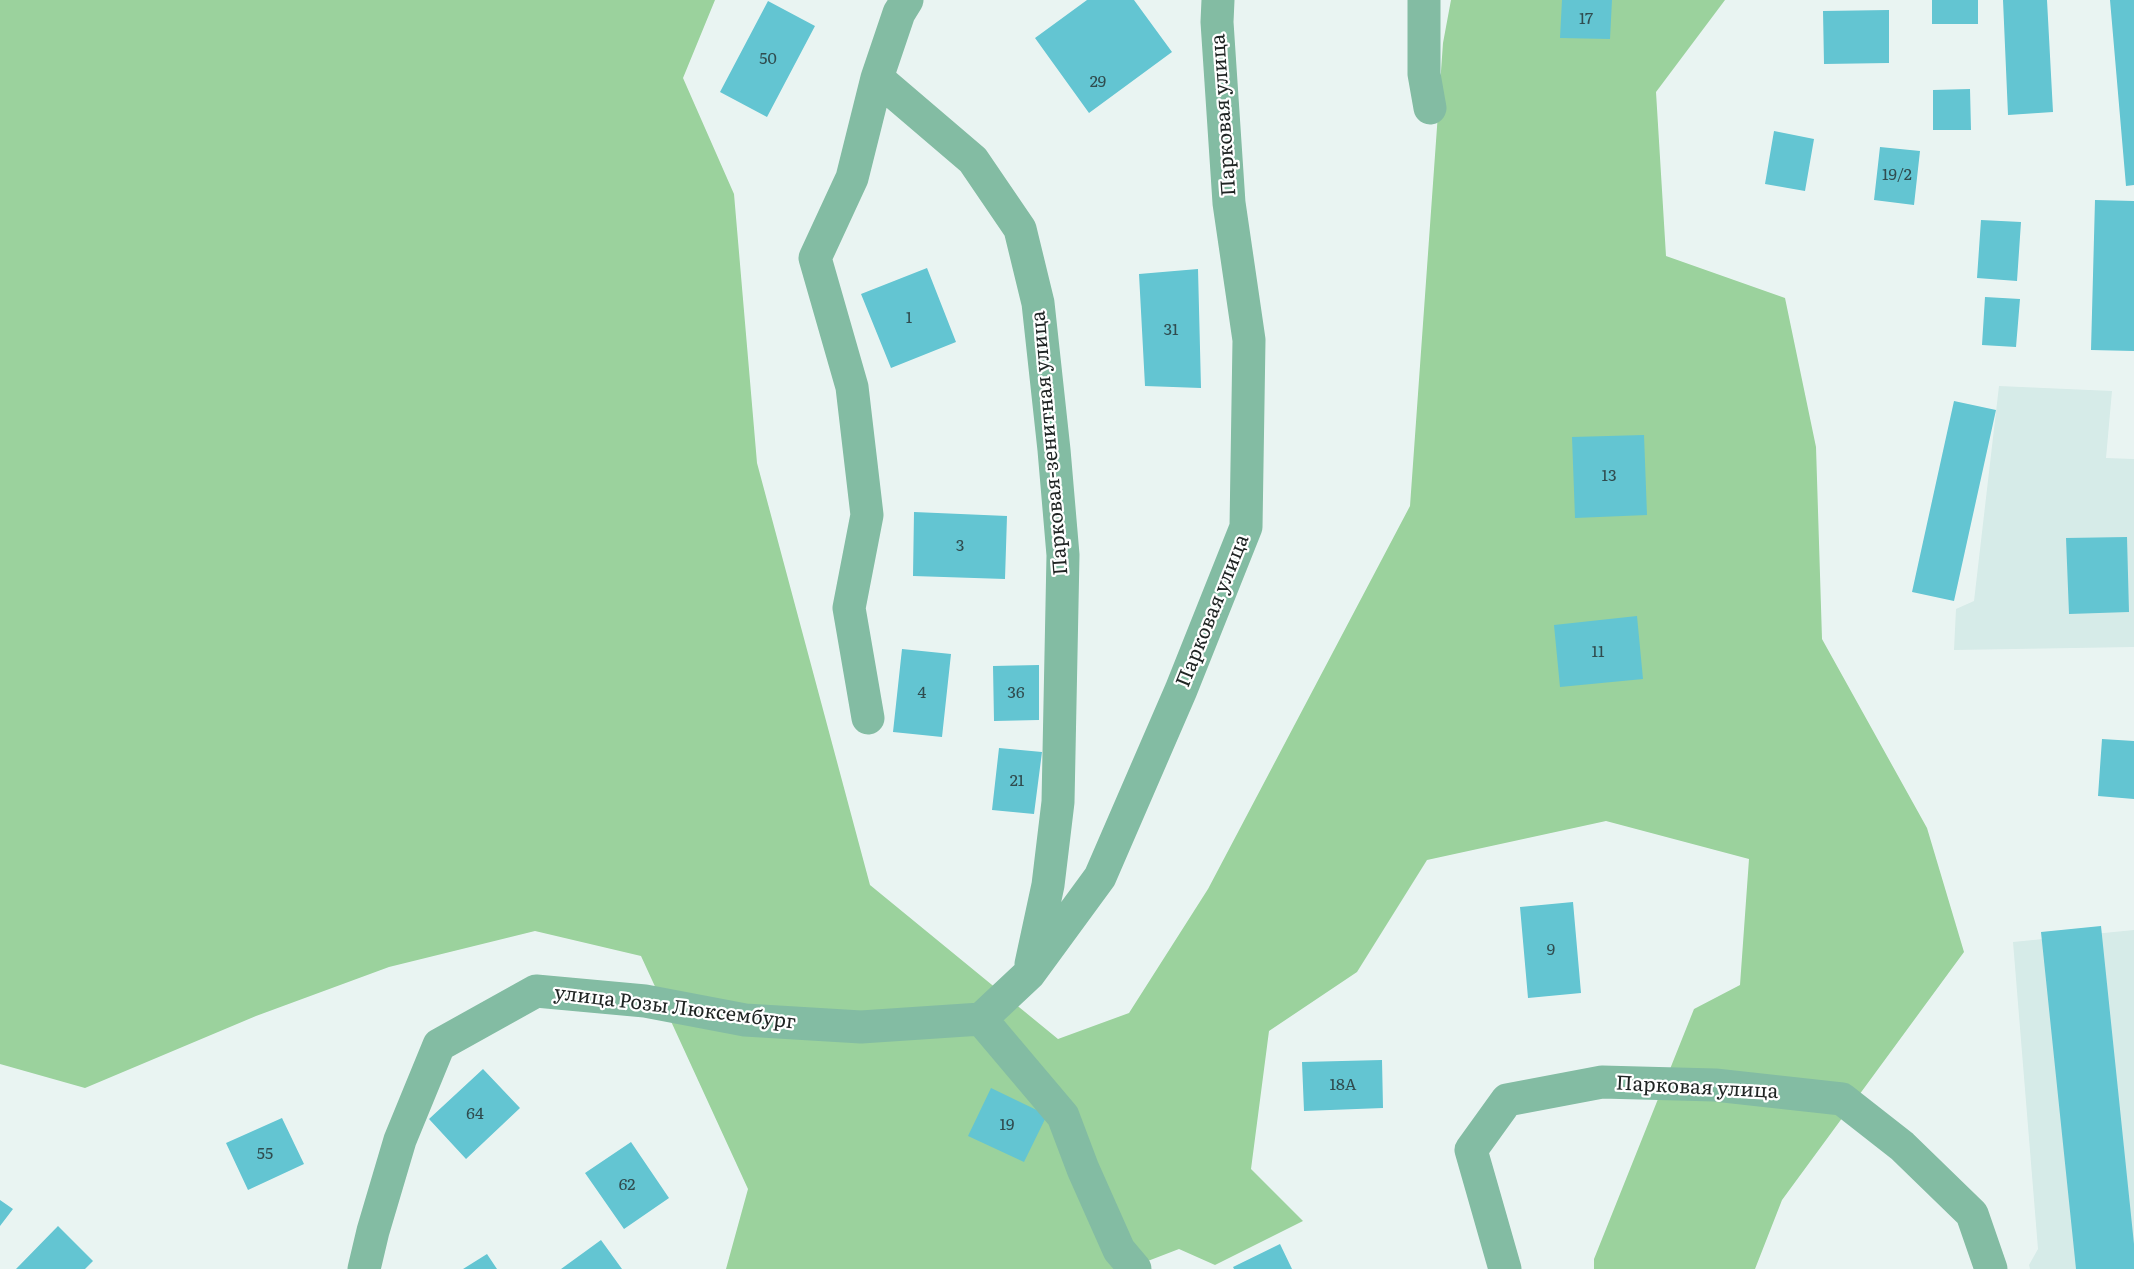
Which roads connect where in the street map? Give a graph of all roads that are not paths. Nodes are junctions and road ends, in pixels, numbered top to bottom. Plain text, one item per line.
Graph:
1 (907, 0) edge
2 (1218, 0) edge
3 (1424, 0) edge
4 (877, 78) junction
5 (1430, 108) dead end
6 (868, 718) dead end
7 (1029, 974) junction
8 (981, 1019) junction
9 (364, 1269) edge
10 (1136, 1269) edge
11 (1505, 1269) edge
12 (1991, 1269) edge

1 - 4 street
2 - 7 street, Парковая улица
3 - 5 street
4 - 6 street
4 - 7 street, Парковая-зенитная улица
7 - 8 street, Парковая улица
8 - 9 street, улица Розы Люксембург
8 - 10 street
11 - 12 street, Парковая улица

